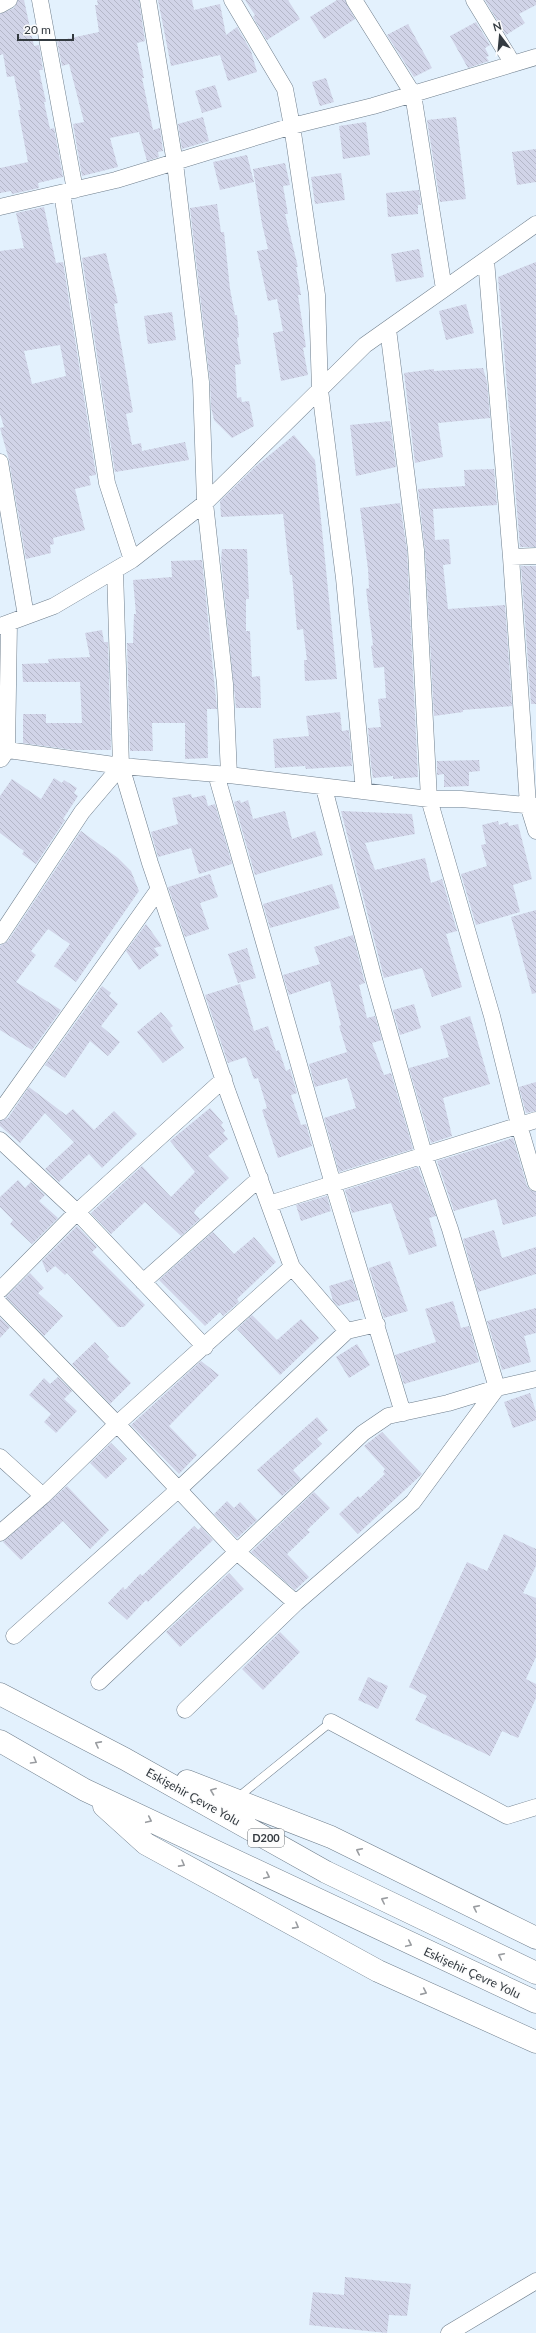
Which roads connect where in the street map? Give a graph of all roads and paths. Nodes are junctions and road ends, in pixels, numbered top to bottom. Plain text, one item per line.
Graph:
1 (9, 0) edge
2 (40, 0) edge
3 (148, 0) edge
4 (232, 0) edge
5 (354, 0) edge
6 (474, 0) edge
7 (0, 5) edge
8 (536, 57) edge
9 (513, 64) junction
10 (413, 94) junction
11 (292, 126) junction
12 (175, 163) junction
13 (68, 191) junction
14 (0, 207) edge
15 (536, 224) edge
16 (486, 260) junction
17 (444, 289) junction
18 (388, 329) junction
19 (320, 390) junction
20 (0, 462) edge
21 (205, 503) junction
22 (536, 556) edge
23 (511, 557) junction
24 (132, 560) junction
25 (115, 570) junction
26 (26, 616) junction
27 (5, 624) edge
28 (2, 753) edge
29 (121, 766) junction
30 (223, 774) junction
31 (324, 788) junction
32 (364, 791) junction
33 (429, 799) junction
34 (532, 805) edge
35 (536, 831) edge
36 (159, 889) junction
37 (0, 936) edge
38 (224, 1078) junction
39 (0, 1112) edge
40 (536, 1120) edge
41 (518, 1125) junction
42 (0, 1140) edge
43 (424, 1154) junction
44 (260, 1178) junction
45 (536, 1183) edge
46 (333, 1184) junction
47 (269, 1204) junction
48 (77, 1212) junction
49 (292, 1267) junction
50 (143, 1282) junction
51 (0, 1290) edge
52 (0, 1304) edge
53 (377, 1324) junction
54 (347, 1331) junction
55 (205, 1347) junction
56 (536, 1379) edge
57 (497, 1388) junction
58 (404, 1413) junction
59 (117, 1424) junction
60 (0, 1457) edge
61 (179, 1489) junction
62 (43, 1496) junction
63 (0, 1533) edge
64 (237, 1552) junction
65 (296, 1603) junction
66 (14, 1636) dead end
67 (99, 1682) dead end
68 (0, 1694) edge
69 (185, 1710) dead end
70 (331, 1722) joint
71 (0, 1741) edge
72 (125, 1759) junction
73 (85, 1790) junction
74 (236, 1800) junction
75 (536, 1807) edge
76 (536, 1938) edge
77 (536, 1973) edge
78 (536, 2002) edge
79 (536, 2042) edge
80 (536, 2281) edge
81 (449, 2333) edge

1 - 7 street
2 - 13 street
3 - 12 street
4 - 11 street
5 - 10 street
6 - 9 street
8 - 9 street
9 - 10 street
10 - 11 street
10 - 17 street
11 - 12 street
11 - 19 street
12 - 13 street
12 - 21 street
13 - 14 street
13 - 24 street
15 - 16 street
16 - 17 street
16 - 23 street
17 - 18 street
18 - 19 street
18 - 33 street
19 - 21 street
19 - 32 street
20 - 26 street
21 - 24 street
21 - 30 street
22 - 23 street
23 - 34 street
24 - 25 street
25 - 26 street
25 - 29 street
26 - 27 street
27 - 28 street
28 - 29 street
29 - 30 street
29 - 36 street
29 - 37 street
30 - 31 street
30 - 46 street
31 - 32 street
31 - 43 street
32 - 33 street
33 - 34 street
33 - 41 street
34 - 35 street
36 - 38 street
36 - 39 street
38 - 44 street
38 - 48 street
40 - 41 street
41 - 43 street
41 - 45 street
42 - 48 street
43 - 46 street
43 - 57 street
44 - 47 street
44 - 50 street
46 - 47 street
46 - 53 street
47 - 49 street
48 - 50 street
48 - 51 street
49 - 54 street
49 - 55 street
50 - 55 street
52 - 59 street
53 - 54 street
53 - 58 street
54 - 61 street
55 - 59 street
56 - 57 street
57 - 58 street
57 - 65 street
58 - 64 street
59 - 61 street
59 - 62 street
60 - 62 street
61 - 64 street
61 - 66 street
62 - 63 street
64 - 65 street
64 - 67 street
65 - 69 street
72 -> 68 highway, Eskişehir Çevre Yolu / D200
70 - 74 lane
70 - 75 street
71 -> 73 highway, Eskişehir Çevre Yolu
74 -> 72 highway
77 -> 72 highway, Eskişehir Çevre Yolu / D200
73 -> 78 highway, Eskişehir Çevre Yolu
73 -> 79 highway
76 -> 74 highway
80 - 81 street

